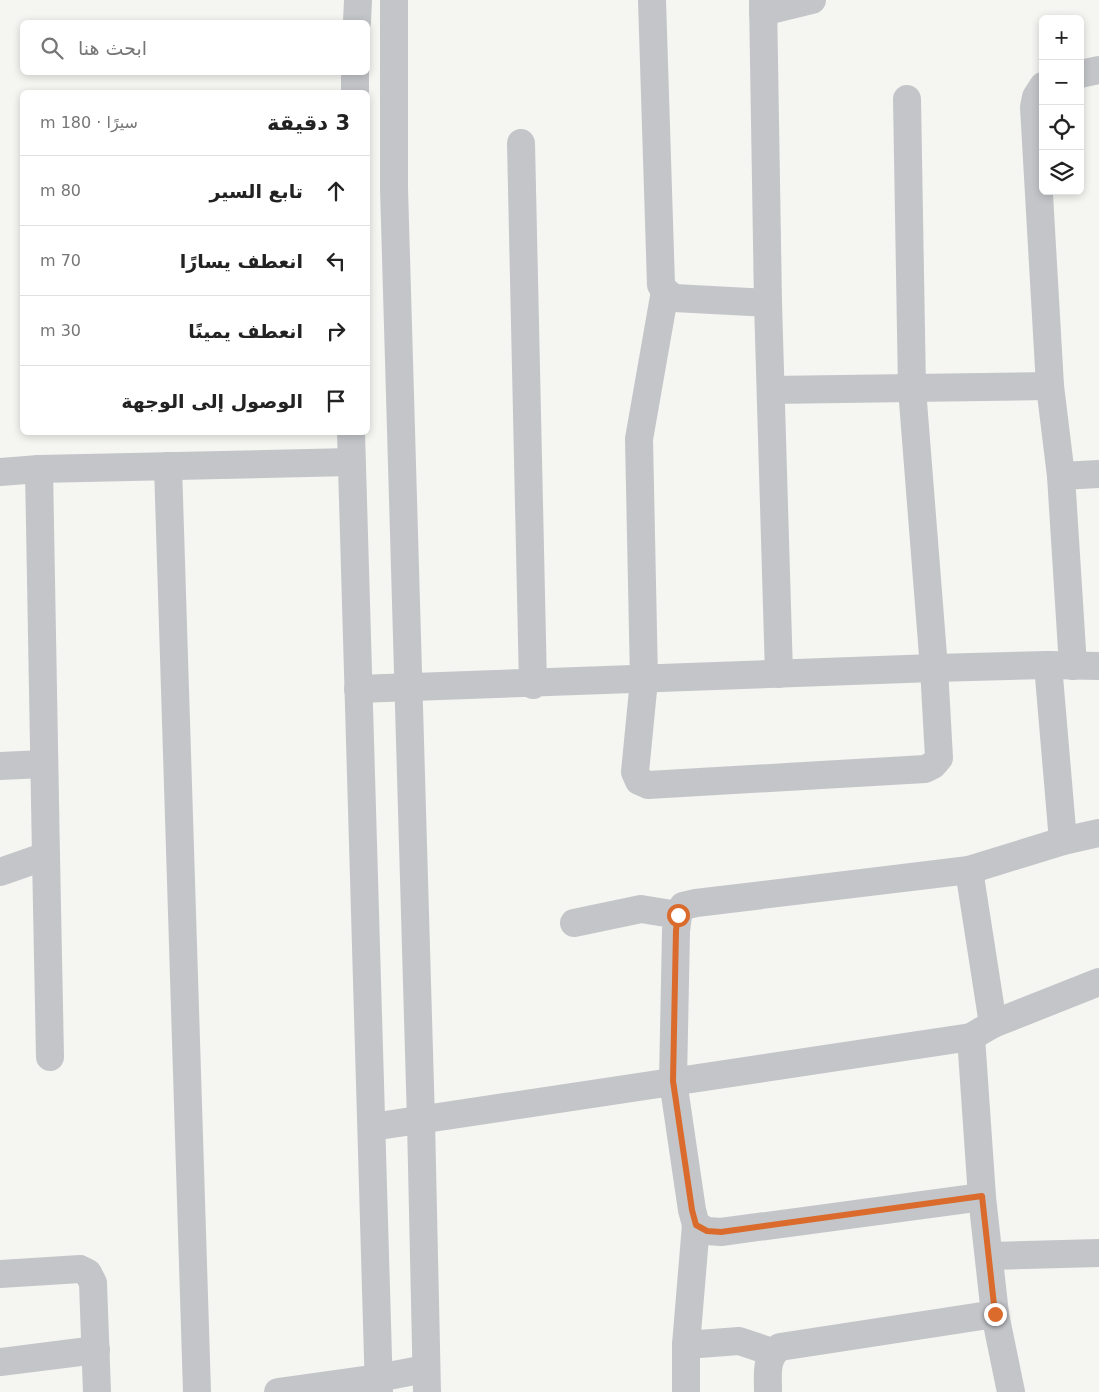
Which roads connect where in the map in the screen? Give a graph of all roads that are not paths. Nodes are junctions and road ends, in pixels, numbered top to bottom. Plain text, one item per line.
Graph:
1 (358, 0) edge
2 (394, 0) edge
3 (652, 0) edge
4 (812, 0) edge
5 (763, 6) edge
6 (357, 20) edge
7 (1099, 70) edge
8 (1084, 73) edge
9 (356, 75) edge
10 (355, 90) edge
11 (1039, 92) edge
12 (907, 98) dead end
13 (521, 143) dead end
14 (665, 291) junction
15 (768, 303) junction
16 (1050, 386) junction
17 (912, 389) junction
18 (771, 390) junction
19 (351, 435) edge
20 (351, 462) junction
21 (168, 466) junction
22 (39, 469) junction
23 (0, 472) edge
24 (1099, 474) edge
25 (1061, 476) junction
26 (1073, 666) edge
27 (934, 668) junction
28 (779, 674) junction
29 (644, 680) junction
30 (533, 684) junction
31 (407, 688) junction
32 (358, 689) junction
33 (43, 764) junction
34 (0, 766) edge
35 (1099, 833) edge
36 (1062, 841) junction
37 (46, 856) junction
38 (969, 870) junction
39 (0, 872) edge
40 (678, 915) junction
41 (574, 923) dead end
42 (1099, 982) edge
43 (982, 1030) junction
44 (50, 1057) dead end
45 (673, 1081) junction
46 (421, 1121) junction
47 (372, 1127) junction
48 (982, 1196) junction
49 (696, 1225) junction
50 (1099, 1253) edge
51 (989, 1256) junction
52 (0, 1274) edge
53 (995, 1314) junction
54 (686, 1344) junction
55 (96, 1350) junction
56 (772, 1352) junction
57 (0, 1362) edge
58 (426, 1381) edge
59 (379, 1385) edge
60 (97, 1392) edge
61 (197, 1392) edge
62 (278, 1392) edge
63 (686, 1392) edge
64 (768, 1392) edge
65 (1011, 1392) edge

1 - 6 street
2 - 31 street
3 - 14 street
4 - 5 street
5 - 15 street
7 - 8 street
9 - 10 street
11 - 16 street
12 - 17 street
13 - 30 street
14 - 15 street
14 - 29 street
15 - 18 street
16 - 17 street
16 - 25 street
17 - 18 street
17 - 27 street
18 - 28 street
19 - 20 street
20 - 21 street
20 - 32 street
21 - 22 street
21 - 61 street
22 - 23 street
22 - 33 street
24 - 25 street
25 - 26 street
26 - 27 street
26 - 36 street
27 - 28 street
27 - 29 street
28 - 29 street
29 - 30 street
30 - 31 street
31 - 32 street
31 - 46 street
32 - 47 street
33 - 34 street
33 - 37 street
35 - 36 street
36 - 38 street
37 - 39 street
37 - 44 street
38 - 40 street
38 - 43 street
40 - 41 street
40 - 45 street
42 - 43 street
43 - 45 street
43 - 48 street
45 - 46 street
45 - 49 street
46 - 47 street
46 - 58 street
47 - 59 street
48 - 49 street
48 - 51 street
49 - 54 street
50 - 51 street
51 - 53 street
52 - 55 street
53 - 56 street
53 - 65 street
54 - 56 street
54 - 63 street
55 - 57 street
55 - 60 street
56 - 64 street
58 - 59 street
59 - 62 street

